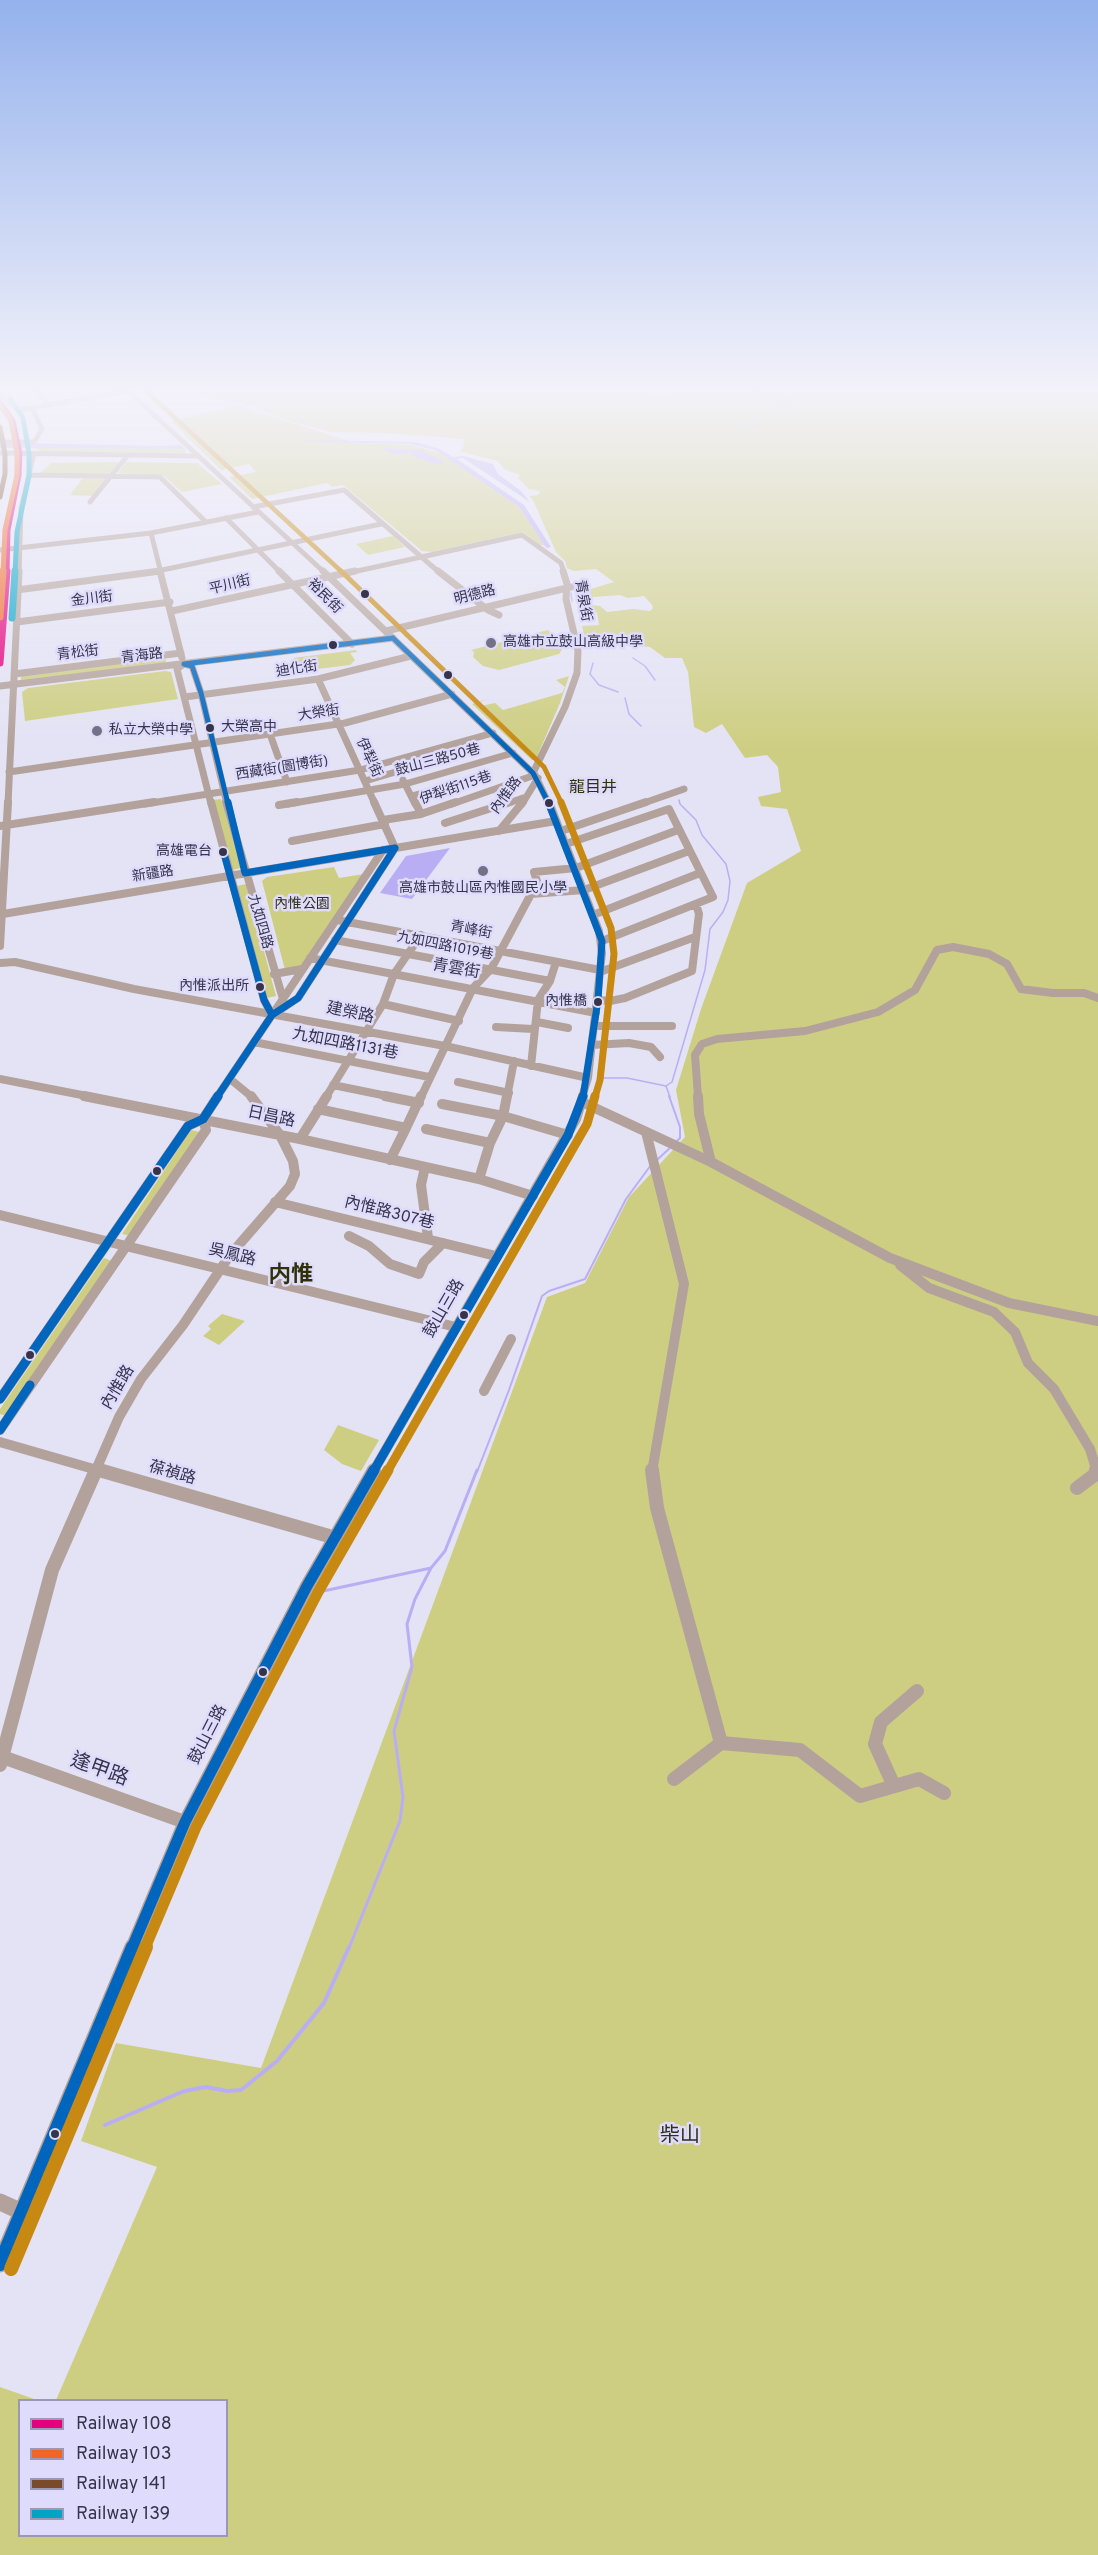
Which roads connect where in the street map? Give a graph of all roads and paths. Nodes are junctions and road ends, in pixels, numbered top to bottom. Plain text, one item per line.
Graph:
1 (21, 510) edge
2 (195, 510) edge
3 (252, 510) edge
4 (257, 510) edge
5 (365, 510) edge
6 (226, 518) junction
7 (206, 522) junction
8 (381, 524) junction
9 (152, 533) junction
10 (293, 543) junction
11 (20, 549) junction
12 (0, 550) edge
13 (260, 550) junction
14 (420, 557) junction
15 (162, 571) junction
16 (329, 577) junction
17 (295, 584) junction
18 (569, 587) junction
19 (17, 590) junction
20 (170, 602) junction
21 (483, 607) junction
22 (172, 611) junction
23 (500, 615) dead end
24 (17, 622) junction
25 (386, 631) junction
26 (393, 638) junction
27 (352, 644) junction
28 (181, 653) junction
29 (411, 656) junction
30 (184, 664) junction
31 (15, 674) junction
32 (318, 679) junction
33 (14, 685) junction
34 (0, 687) edge
35 (452, 694) junction
36 (201, 695) junction
37 (185, 698) junction
38 (338, 724) junction
39 (493, 733) junction
40 (270, 734) junction
41 (214, 742) junction
42 (198, 745) junction
43 (463, 752) dead end
44 (513, 753) junction
45 (394, 761) junction
46 (457, 769) junction
47 (360, 770) junction
48 (399, 771) junction
49 (9, 772) junction
50 (535, 775) junction
51 (467, 780) junction
52 (365, 781) junction
53 (287, 782) junction
54 (405, 784) junction
55 (369, 789) junction
56 (684, 789) dead end
57 (223, 792) junction
58 (209, 794) junction
59 (480, 794) junction
60 (412, 796) junction
61 (523, 798) junction
62 (279, 805) dead end
63 (421, 814) junction
64 (384, 822) junction
65 (556, 822) junction
66 (445, 823) dead end
67 (3, 826) edge
68 (678, 830) junction
69 (499, 831) junction
70 (561, 831) junction
71 (292, 842) dead end
72 (566, 844) junction
73 (395, 848) junction
74 (383, 850) junction
75 (689, 851) junction
76 (576, 868) junction
77 (245, 873) junction
78 (700, 873) junction
79 (230, 876) junction
80 (584, 890) junction
81 (541, 893) junction
82 (696, 904) junction
83 (3, 914) junction
84 (593, 915) junction
85 (337, 920) junction
86 (348, 922) junction
87 (421, 934) junction
88 (695, 937) junction
89 (335, 940) junction
90 (602, 941) junction
91 (0, 946) edge
92 (500, 950) junction
93 (407, 953) junction
94 (310, 958) junction
95 (322, 960) junction
96 (556, 962) junction
97 (0, 963) edge
98 (302, 969) junction
99 (491, 969) junction
100 (600, 971) junction
101 (274, 974) junction
102 (394, 974) junction
103 (550, 981) junction
104 (473, 988) junction
105 (1098, 998) edge
106 (283, 999) junction
107 (538, 1000) junction
108 (598, 1000) junction
109 (383, 1004) junction
110 (596, 1012) junction
111 (272, 1015) junction
112 (459, 1021) junction
113 (535, 1026) junction
114 (595, 1026) junction
115 (672, 1026) dead end
116 (496, 1027) dead end
117 (568, 1028) dead end
118 (365, 1032) junction
119 (254, 1042) junction
120 (592, 1045) junction
121 (445, 1046) junction
122 (660, 1058) dead end
123 (348, 1060) junction
124 (514, 1061) junction
125 (531, 1066) junction
126 (429, 1077) junction
127 (588, 1078) junction
128 (0, 1079) edge
129 (230, 1079) junction
130 (458, 1082) dead end
131 (333, 1085) junction
132 (509, 1093) junction
133 (582, 1102) junction
134 (419, 1103) junction
135 (442, 1104) dead end
136 (318, 1109) junction
137 (503, 1116) junction
138 (203, 1119) junction
139 (406, 1128) junction
140 (426, 1128) dead end
141 (646, 1132) junction
142 (280, 1135) junction
143 (568, 1135) junction
144 (300, 1139) junction
145 (490, 1143) junction
146 (390, 1160) junction
147 (711, 1162) junction
148 (425, 1167) junction
149 (478, 1179) junction
150 (533, 1196) junction
151 (275, 1203) junction
152 (0, 1215) edge
153 (349, 1236) dead end
154 (428, 1238) junction
155 (110, 1242) junction
156 (443, 1243) junction
157 (126, 1246) junction
158 (496, 1256) junction
159 (890, 1258) junction
160 (221, 1269) junction
161 (1098, 1322) edge
162 (456, 1327) junction
163 (511, 1339) dead end
164 (484, 1391) dead end
165 (0, 1399) edge
166 (0, 1430) edge
167 (0, 1442) edge
168 (96, 1470) junction
169 (1077, 1488) dead end
170 (336, 1538) junction
171 (917, 1691) dead end
172 (721, 1743) junction
173 (1, 1760) edge
174 (674, 1779) dead end
175 (894, 1786) junction
176 (944, 1793) dead end
177 (185, 1822) junction
178 (0, 2202) edge
179 (22, 2212) junction
180 (0, 2264) edge

1 - 11 street
2 - 7 street
3 - 6 street
4 - 10 street, 鼓山三路
5 - 8 street
6 - 7 street
6 - 13 street, 裕民街
7 - 9 street
8 - 10 street
8 - 14 street
9 - 11 street
9 - 15 street, 九如四路
10 - 13 street
10 - 16 street, 鼓山三路
11 - 12 street
11 - 19 street
13 - 15 street
13 - 17 street, 裕民街
14 - 16 street, 青泉街
14 - 18 street, 青泉街
14 - 21 street
15 - 19 street
15 - 20 street, 九如四路
16 - 17 street, 平川街
16 - 25 street, 鼓山三路
17 - 22 street, 平川街
17 - 27 street, 裕民街
18 - 21 street, 明德路
18 - 50 street, 青泉街
19 - 24 street
20 - 22 street, 九如四路
20 - 24 street, 金川街
21 - 23 street
21 - 25 street, 明德路
22 - 28 street, 九如四路
24 - 31 street
25 - 26 street, 鼓山三路
26 - 27 street, 青海路
26 - 29 street, 鼓山三路
27 - 30 street, 青海路
28 - 30 street, 九如四路
28 - 31 street, 青松街
29 - 32 street, 迪化街
29 - 35 street, 鼓山三路
30 - 33 street, 青海路
30 - 36 street, 九如四路
30 - 37 street, 九如四路
31 - 33 street
32 - 36 street, 迪化街
32 - 38 street, 伊犁街
33 - 34 street, 青海路
33 - 49 street
35 - 38 street, 大榮街
35 - 39 street, 鼓山三路
36 - 37 street, 迪化街
36 - 41 street, 九如四路
37 - 42 street, 九如四路
38 - 40 street, 大榮街
38 - 47 street, 伊犁街
39 - 44 street, 鼓山三路
39 - 45 street, 西藏街(圖博街)
40 - 41 street, 大榮街
40 - 53 street
41 - 42 street, 大榮街
41 - 57 street, 九如四路
42 - 49 street, 大榮街
42 - 58 street, 九如四路
43 - 48 street
44 - 46 street, 鼓山三路50巷
44 - 50 street, 鼓山三路
45 - 47 street, 西藏街(圖博街)
45 - 48 street
46 - 51 street
46 - 54 street, 鼓山三路50巷
47 - 52 street, 伊犁街
47 - 53 street, 西藏街(圖博街)
48 - 52 street
48 - 54 street
49 - 67 street
50 - 59 street, 伊犁街115巷
50 - 61 street, 內惟路
50 - 65 street, 鼓山三路
51 - 59 street
51 - 60 street
52 - 55 street, 伊犁街
53 - 57 street, 西藏街(圖博街)
54 - 55 street, 鼓山三路50巷
54 - 60 street
55 - 62 street, 鼓山三路50巷
55 - 64 street, 伊犁街
56 - 70 street
57 - 58 street, 西藏街(圖博街)
57 - 77 street, 九如四路
58 - 67 street, 西藏街(圖博街)
58 - 79 street, 九如四路
59 - 63 street, 伊犁街115巷
60 - 63 street
61 - 66 street
61 - 69 street, 內惟路
63 - 64 street, 伊犁街115巷
64 - 71 street, 伊犁街115巷
64 - 73 street, 伊犁街
65 - 69 street, 新疆路
65 - 70 street, 鼓山三路
67 - 83 street
68 - 72 street
68 - 75 street
68 - 76 street
69 - 73 street, 新疆路
70 - 72 street, 鼓山三路
72 - 76 street, 鼓山三路
73 - 74 street, 新疆路
73 - 86 street
74 - 77 street, 新疆路
74 - 85 street
75 - 78 street
75 - 80 street
76 - 80 street, 鼓山三路
76 - 81 street
77 - 79 street, 新疆路
77 - 101 street, 九如四路
78 - 82 street
78 - 84 street
79 - 83 street, 新疆路
79 - 111 street, 九如四路
80 - 81 street
80 - 84 street, 鼓山三路
81 - 92 street
82 - 88 street
82 - 90 street
83 - 91 street
84 - 90 street, 鼓山三路
85 - 86 street, 青峰街
85 - 94 street
86 - 87 street, 青峰街
86 - 89 street
87 - 92 street, 青峰街
87 - 93 street
88 - 100 street
88 - 108 street
89 - 93 street, 九如四路1019巷
89 - 95 street
90 - 100 street, 鼓山三路
92 - 96 street, 青峰街
92 - 99 street
93 - 99 street, 九如四路1019巷
93 - 102 street
94 - 95 street, 青雲街
94 - 98 street
95 - 102 street, 青雲街
95 - 111 street
96 - 100 street, 青峰街
96 - 103 street
97 - 111 street, 建榮路
98 - 101 street
98 - 106 street
99 - 103 street, 九如四路1019巷
99 - 104 street
100 - 108 street, 鼓山三路
101 - 106 street, 九如四路
102 - 104 street, 青雲街
102 - 109 street
103 - 107 street
104 - 107 street, 青雲街
104 - 112 street
105 - 147 street
106 - 111 street
107 - 110 street, 青雲街
107 - 113 street
108 - 110 street, 鼓山三路
109 - 112 street
109 - 118 street
110 - 114 street, 鼓山三路
111 - 118 street, 建榮路
111 - 119 street
112 - 121 street
113 - 116 street
113 - 117 street
113 - 125 street
114 - 115 street
114 - 120 street, 鼓山三路
118 - 121 street, 建榮路
118 - 123 street
119 - 123 street, 九如四路1131巷
119 - 129 street
120 - 122 street
120 - 127 street, 鼓山三路
121 - 124 street, 建榮路
121 - 126 street
123 - 126 street, 九如四路1131巷
123 - 131 street
124 - 125 street, 建榮路
124 - 132 street
125 - 127 street, 建榮路
126 - 134 street
127 - 133 street, 鼓山三路
128 - 138 street, 日昌路
129 - 138 street
129 - 142 street, 內惟路
130 - 132 street
131 - 134 street
131 - 136 street
132 - 137 street
133 - 141 street
133 - 143 street, 鼓山三路
134 - 139 street
135 - 137 street
136 - 139 street
136 - 144 street
137 - 143 street
137 - 145 street
138 - 142 street, 日昌路
138 - 155 street
138 - 157 street
139 - 146 street
140 - 145 street
141 - 147 street
141 - 172 street
142 - 144 street, 日昌路
142 - 151 street, 內惟路
143 - 150 street, 鼓山三路
144 - 146 street, 日昌路
145 - 149 street
146 - 148 street, 日昌路
147 - 159 street
148 - 149 street, 日昌路
148 - 154 street
149 - 150 street, 日昌路
150 - 158 street, 鼓山三路
151 - 154 street, 內惟路307巷
151 - 160 street, 內惟路
152 - 155 street, 吳鳳路
153 - 156 street
154 - 156 street, 內惟路307巷
155 - 157 street, 吳鳳路
155 - 165 street
156 - 158 street, 內惟路307巷
157 - 160 street, 吳鳳路
157 - 166 street
158 - 162 street, 鼓山三路
159 - 161 street
159 - 169 street
160 - 162 street, 吳鳳路
160 - 168 street, 內惟路
162 - 170 street, 鼓山三路
163 - 164 street
167 - 168 street, 葆禎路
168 - 170 street, 葆禎路
168 - 173 street, 內惟路
170 - 177 street, 鼓山三路
171 - 175 street
172 - 174 street
172 - 175 street
173 - 177 street, 逢甲路
175 - 176 street
177 - 179 street, 鼓山三路
178 - 179 street
179 - 180 street, 鼓山三路

